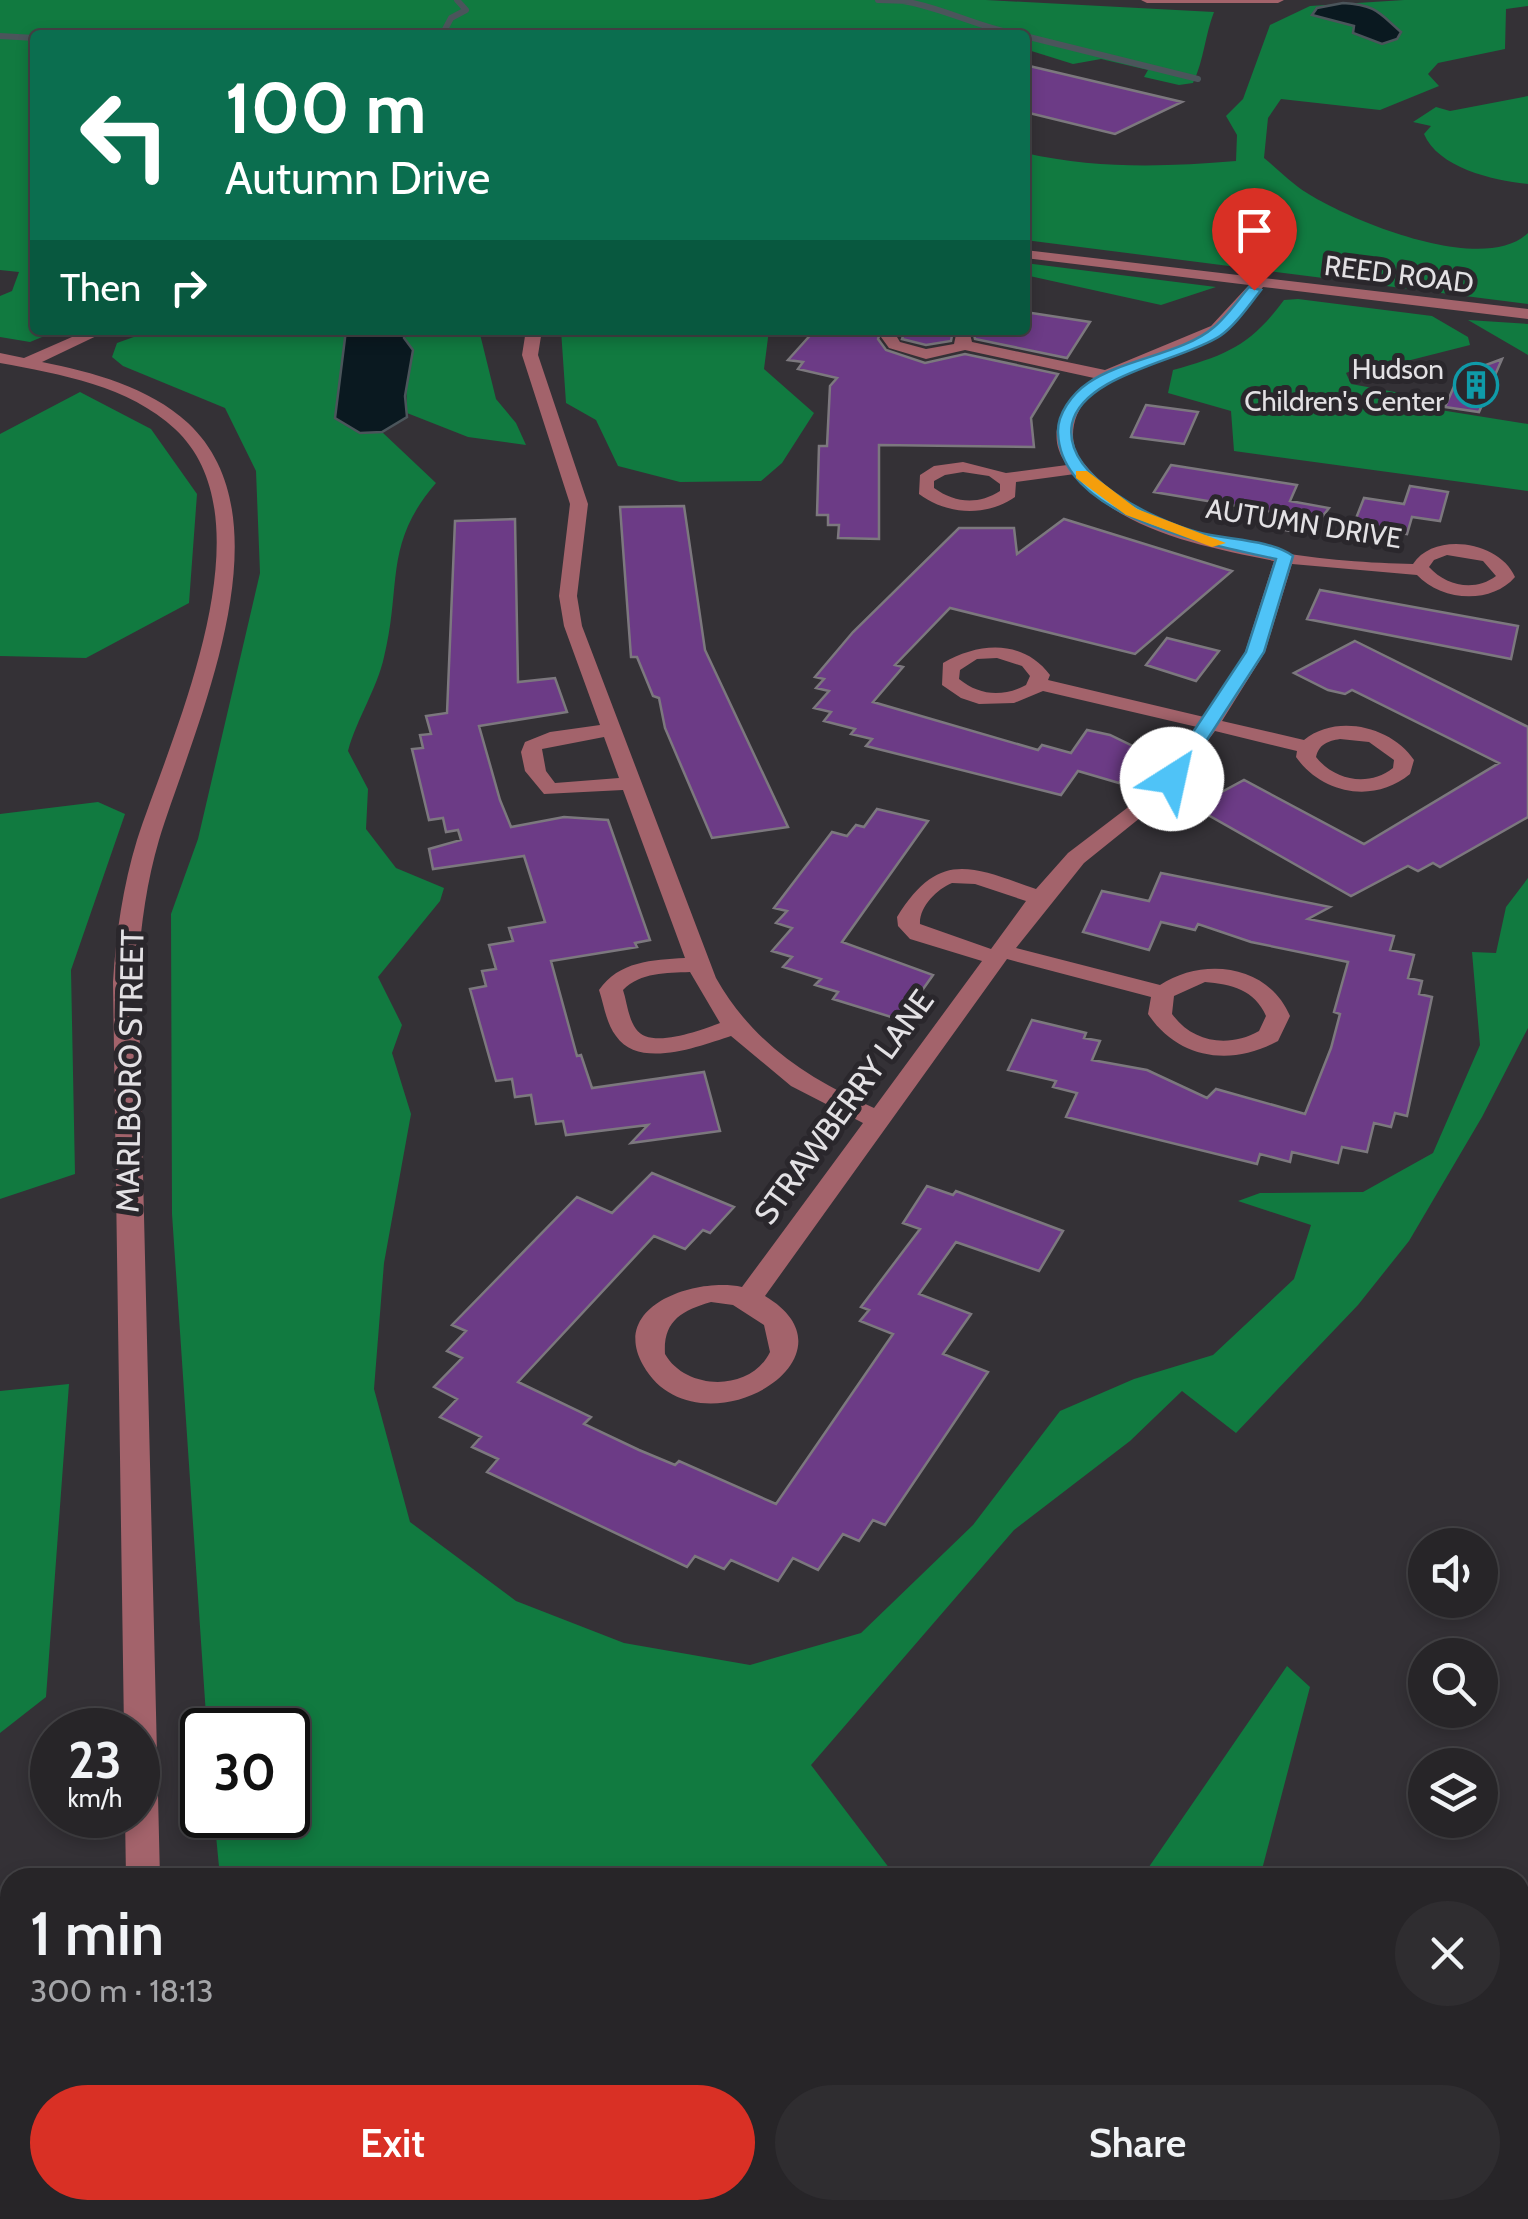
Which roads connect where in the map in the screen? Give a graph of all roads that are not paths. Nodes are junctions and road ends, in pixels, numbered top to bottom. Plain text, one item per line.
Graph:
1 (1146, 0) edge
2 (1224, 0) edge
3 (1278, 0) edge
4 (1253, 2) edge
5 (1030, 255) edge
6 (1258, 282) junction
7 (1528, 314) edge
8 (90, 335) edge
9 (533, 335) edge
10 (892, 335) edge
11 (961, 338) edge
12 (0, 358) edge
13 (26, 363) junction
14 (1109, 376) junction
15 (1076, 469) junction
16 (1005, 478) dead end
17 (1285, 556) junction
18 (1422, 570) dead end
19 (1038, 684) dead end
20 (1210, 724) junction
21 (612, 730) junction
22 (1308, 747) dead end
23 (631, 783) junction
24 (1040, 898) junction
25 (999, 954) junction
26 (699, 964) junction
27 (1163, 994) junction
28 (733, 1027) junction
29 (878, 1120) junction
30 (749, 1298) junction
31 (144, 1868) edge

1 - 2 street
2 - 4 street
3 - 4 street
5 - 6 street, REED ROAD
6 - 7 street, REED ROAD
6 - 14 street
8 - 13 street
9 - 21 street
10 - 11 street
11 - 14 street
12 - 13 street, MARLBORO STREET
13 - 31 street, MARLBORO STREET
14 - 15 street
15 - 16 street
15 - 17 street, AUTUMN DRIVE
17 - 18 street, AUTUMN DRIVE
17 - 20 street, STRAWBERRY LANE
19 - 20 street
20 - 22 street
20 - 24 street, STRAWBERRY LANE
21 - 23 street
21 - 23 street
23 - 26 street
24 - 25 street, STRAWBERRY LANE
24 - 25 street, STRAWBERRY LANE
25 - 27 street, STRAWBERRY LANE
25 - 29 street, STRAWBERRY LANE
26 - 28 street
26 - 28 street
27 - 27 street
28 - 29 street
29 - 30 street, STRAWBERRY LANE
30 - 30 street

